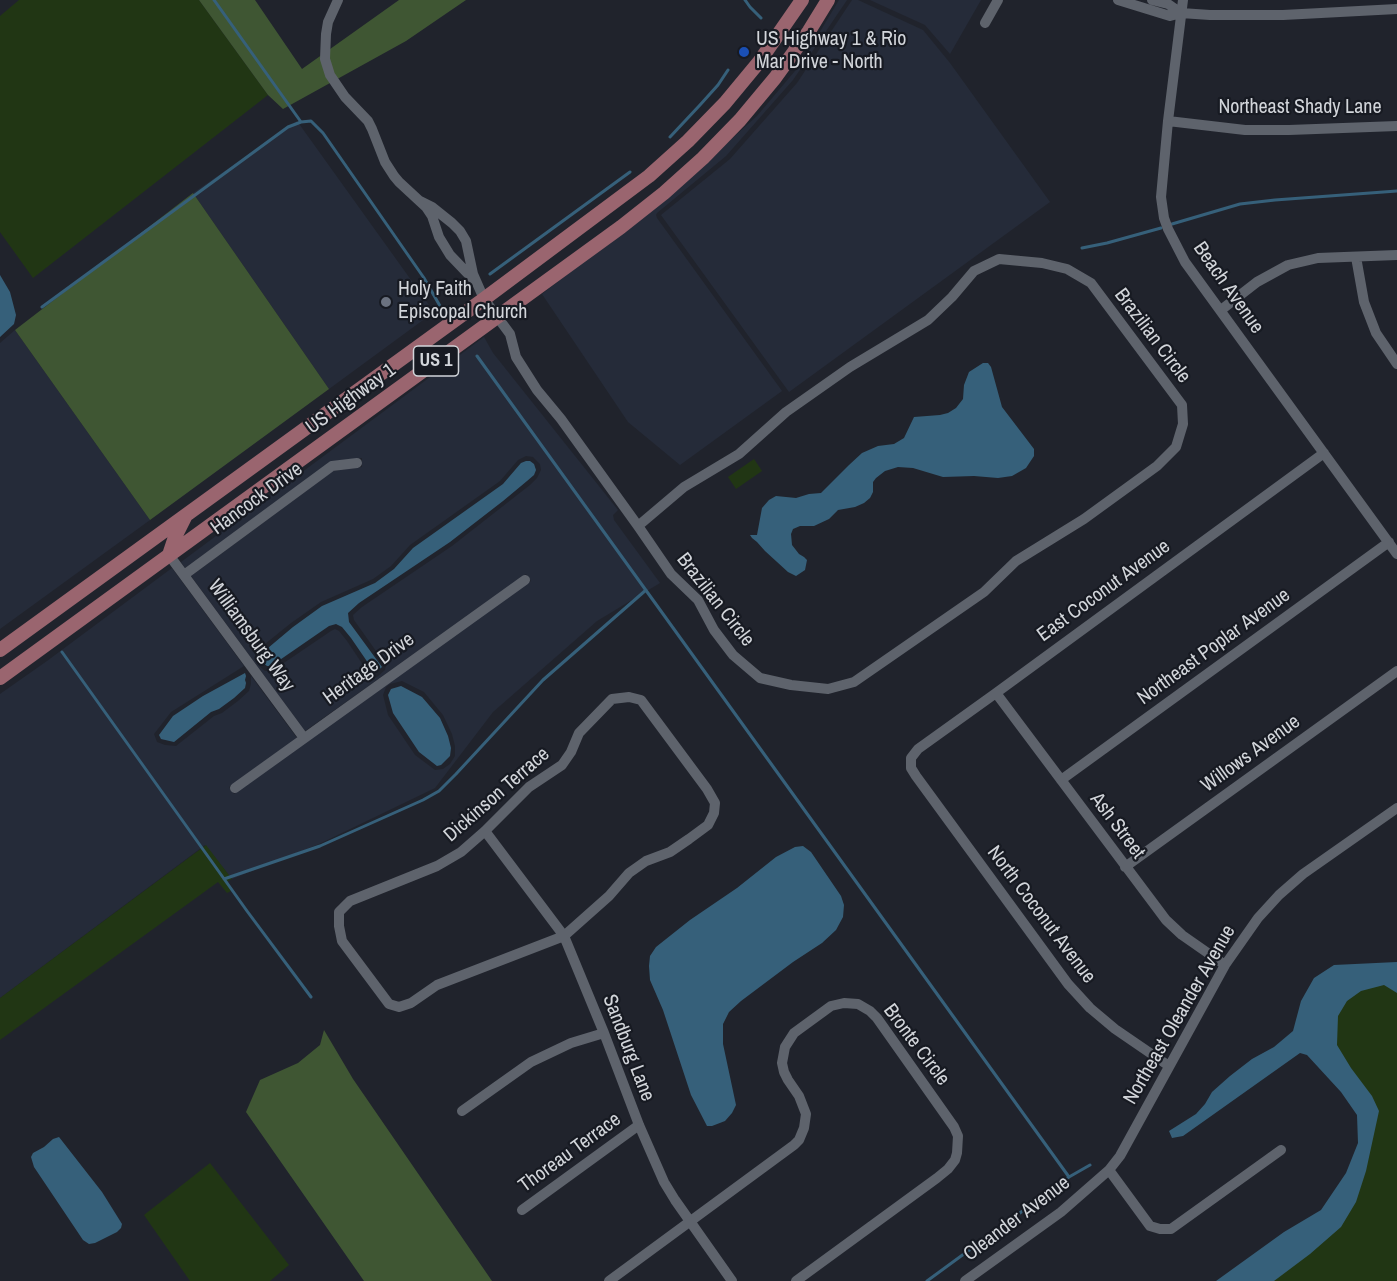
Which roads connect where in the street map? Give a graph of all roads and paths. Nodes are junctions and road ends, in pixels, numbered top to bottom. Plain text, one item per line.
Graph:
1 (338, 0) edge
2 (802, 0) edge
3 (828, 0) edge
4 (998, 0) edge
5 (1118, 0) edge
6 (1152, 0) edge
7 (1183, 0) edge
8 (1397, 9) edge
9 (1181, 13) junction
10 (985, 23) dead end
11 (1168, 121) junction
12 (1397, 126) edge
13 (420, 201) junction
14 (1397, 255) edge
15 (1356, 257) junction
16 (477, 283) junction
17 (484, 298) junction
18 (1221, 310) junction
19 (497, 316) junction
20 (1397, 363) edge
21 (1324, 453) junction
22 (357, 463) dead end
23 (186, 515) junction
24 (638, 526) junction
25 (1389, 542) junction
26 (1397, 554) edge
27 (169, 555) junction
28 (184, 575) junction
29 (525, 580) dead end
30 (0, 650) edge
31 (1397, 671) edge
32 (0, 678) edge
33 (996, 693) junction
34 (304, 738) junction
35 (910, 762) joint
36 (1061, 780) junction
37 (235, 788) dead end
38 (1397, 808) edge
39 (485, 831) junction
40 (1125, 867) junction
41 (564, 936) junction
42 (1225, 964) junction
43 (604, 1033) junction
44 (1169, 1066) junction
45 (462, 1111) dead end
46 (639, 1125) junction
47 (1281, 1150) dead end
48 (1108, 1170) junction
49 (1092, 1185) joint
50 (522, 1210) dead end
51 (691, 1222) junction
52 (978, 1277) edge
53 (609, 1281) edge
54 (732, 1281) edge
55 (796, 1281) edge
56 (965, 1281) edge

1 - 13 street
2 - 17 main road, US Highway 1 / US 1
3 - 19 main road, US Highway 1 / US 1
4 - 10 street
5 - 9 street
6 - 9 street
7 - 9 street, Beach Avenue
8 - 9 street
9 - 11 street, Beach Avenue
11 - 12 street, Northeast Shady Lane
11 - 18 street, Beach Avenue
13 - 16 street
13 - 16 street
14 - 15 street
15 - 18 street
15 - 20 street
16 - 17 street, Brazilian Circle
17 - 19 street, Brazilian Circle
17 - 23 main road, US Highway 1 / US 1
18 - 21 street, Beach Avenue
19 - 24 street, Brazilian Circle
19 - 27 main road, US Highway 1 / US 1
21 - 25 street, Beach Avenue
21 - 33 street, East Coconut Avenue
22 - 28 street, Hancock Drive
23 - 27 main road
23 - 30 main road, US Highway 1 / US 1
24 - 24 street, Brazilian Circle
25 - 26 street, Beach Avenue
25 - 36 street, Northeast Poplar Avenue
27 - 28 street, Williamsburg Way
27 - 32 main road, US Highway 1 / US 1
28 - 34 street, Williamsburg Way
29 - 34 street, Heritage Drive
31 - 40 street, Willows Avenue
33 - 35 street, East Coconut Avenue
33 - 36 street, Ash Street
34 - 37 street, Heritage Drive
35 - 44 street, North Coconut Avenue
36 - 40 street, Ash Street
38 - 42 street, Northeast Oleander Avenue
39 - 41 street, Sandburg Lane
39 - 41 street, Dickinson Terrace
39 - 41 street, Dickinson Terrace
40 - 42 street, Ash Street
41 - 43 street, Sandburg Lane
42 - 44 street, Northeast Oleander Avenue
43 - 45 street
43 - 46 street, Sandburg Lane
44 - 48 street, Northeast Oleander Avenue
46 - 50 street, Thoreau Terrace
46 - 51 street, Sandburg Lane
47 - 48 street
48 - 49 street, Northeast Oleander Avenue
49 - 52 street, Oleander Avenue
51 - 53 street, Bronte Circle
51 - 54 street, Sandburg Lane
51 - 55 street, Bronte Circle
52 - 56 street, Oleander Avenue

